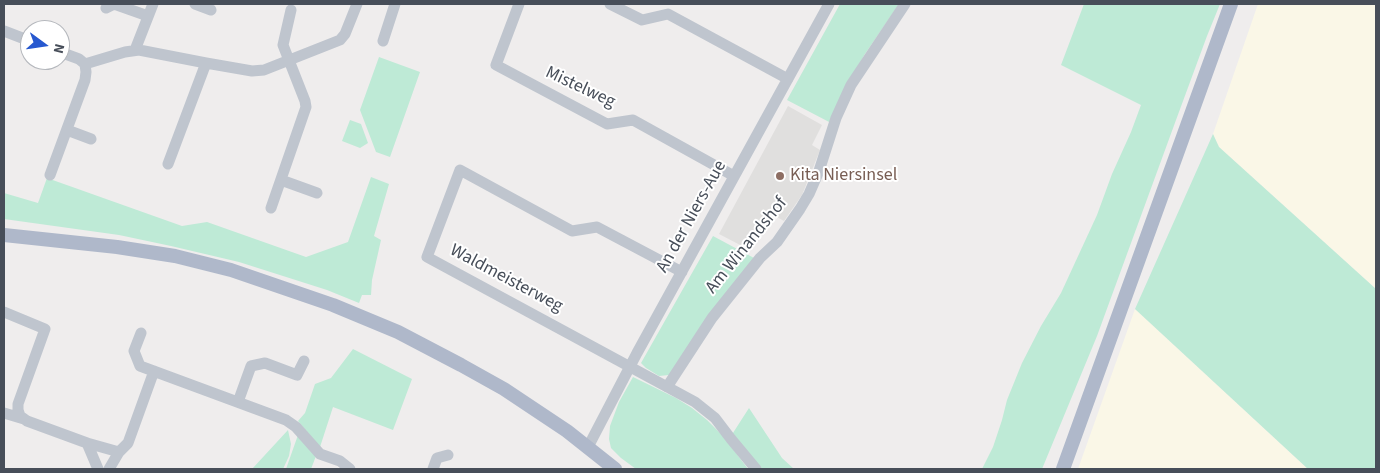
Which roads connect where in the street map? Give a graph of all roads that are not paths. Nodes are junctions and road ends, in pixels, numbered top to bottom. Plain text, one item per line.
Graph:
1 (152, 4) edge
2 (194, 4) edge
3 (357, 4) edge
4 (395, 4) edge
5 (520, 4) edge
6 (610, 4) edge
7 (829, 4) edge
8 (905, 4) edge
9 (1232, 4) edge
10 (106, 8) dead end
11 (211, 10) dead end
12 (291, 10) dead end
13 (148, 16) junction
14 (4, 31) edge
15 (20, 37) edge
16 (383, 41) dead end
17 (135, 50) junction
18 (70, 56) edge
19 (290, 60) junction
20 (206, 63) junction
21 (85, 64) junction
22 (788, 79) junction
23 (66, 130) junction
24 (91, 139) dead end
25 (168, 164) dead end
26 (50, 175) dead end
27 (734, 176) junction
28 (281, 180) junction
29 (317, 193) dead end
30 (271, 208) dead end
31 (4, 235) edge
32 (682, 272) junction
33 (4, 312) edge
34 (141, 332) dead end
35 (304, 361) dead end
36 (630, 367) junction
37 (154, 372) junction
38 (667, 387) junction
39 (238, 402) junction
40 (4, 412) edge
41 (24, 419) junction
42 (87, 443) junction
43 (588, 448) junction
44 (119, 452) junction
45 (448, 455) dead end
46 (98, 469) edge
47 (109, 469) edge
48 (350, 469) edge
49 (433, 469) edge
50 (615, 469) edge
51 (756, 469) edge
52 (1064, 469) edge

1 - 13 street
2 - 11 street
3 - 19 street
4 - 16 street
5 - 27 street, Mistelweg
6 - 22 street
7 - 22 street, An der Niers-Aue
8 - 38 street, Am Winandshof
9 - 52 main road
10 - 13 street
12 - 19 street
13 - 17 street
14 - 15 street
17 - 20 street
17 - 21 street
18 - 21 street
19 - 20 street
19 - 28 street
20 - 25 street
21 - 23 street
22 - 27 street, An der Niers-Aue
23 - 24 street
23 - 26 street
27 - 32 street, An der Niers-Aue
28 - 29 street
28 - 30 street
31 - 43 main road
32 - 36 street, An der Niers-Aue
32 - 36 street, Waldmeisterweg
33 - 41 street
34 - 37 street
35 - 39 street
36 - 38 street
36 - 43 street, An der Niers-Aue
37 - 39 street
37 - 44 street
38 - 51 street
39 - 48 street
40 - 41 street
41 - 42 street
42 - 44 street
42 - 46 street
43 - 50 main road
44 - 47 street
45 - 49 street

